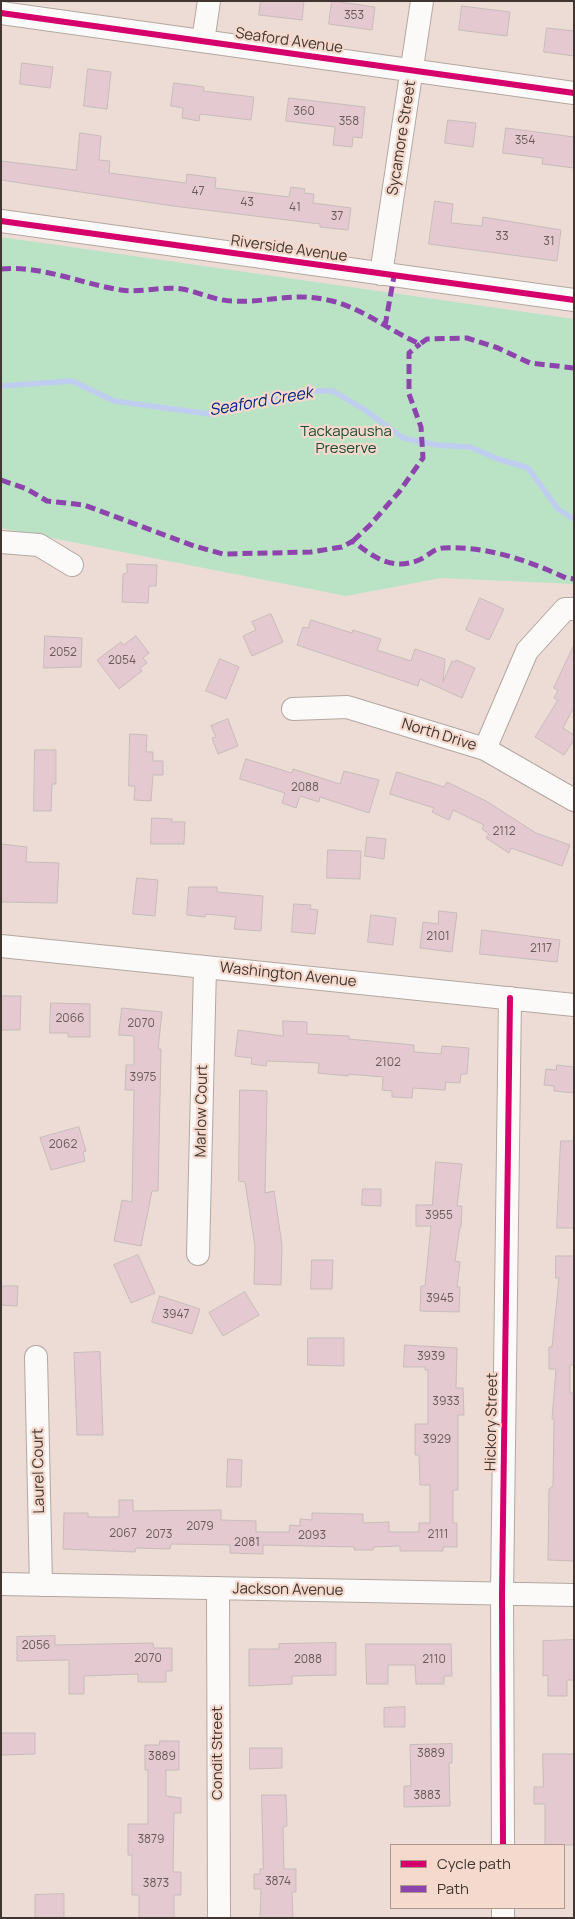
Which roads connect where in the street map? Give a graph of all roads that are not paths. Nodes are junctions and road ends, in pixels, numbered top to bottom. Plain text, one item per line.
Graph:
1 (209, 1) edge
2 (422, 1) edge
3 (1, 13) edge
4 (203, 41) junction
5 (412, 70) junction
6 (574, 93) edge
7 (1, 221) edge
8 (381, 274) junction
9 (574, 300) edge
10 (1, 542) edge
11 (72, 565) dead end
12 (574, 609) edge
13 (293, 709) dead end
14 (486, 748) junction
15 (574, 800) edge
16 (1, 946) edge
17 (205, 967) junction
18 (510, 998) junction
19 (574, 1005) edge
20 (198, 1254) dead end
21 (36, 1357) dead end
22 (1, 1584) edge
23 (41, 1585) junction
24 (218, 1588) junction
25 (502, 1594) junction
26 (574, 1595) edge
27 (503, 1844) edge
28 (219, 1918) edge

1 - 4 street
2 - 5 street, Sycamore Street
3 - 4 street, Seaford Avenue
4 - 5 street, Seaford Avenue
5 - 6 street, Seaford Avenue
5 - 8 street, Sycamore Street
7 - 8 street, Riverside Avenue
8 - 9 street, Riverside Avenue
10 - 11 street
12 - 14 street
13 - 14 street, North Drive
14 - 15 street, North Drive
16 - 17 street, Washington Avenue
17 - 18 street, Washington Avenue
17 - 20 street, Marlow Court
18 - 19 street, Washington Avenue
18 - 25 street, Hickory Street
21 - 23 street, Laurel Court
22 - 23 street, Jackson Avenue
23 - 24 street, Jackson Avenue
24 - 25 street, Jackson Avenue
24 - 28 street, Condit Street
25 - 26 street, Jackson Avenue
25 - 27 street, Hickory Street

